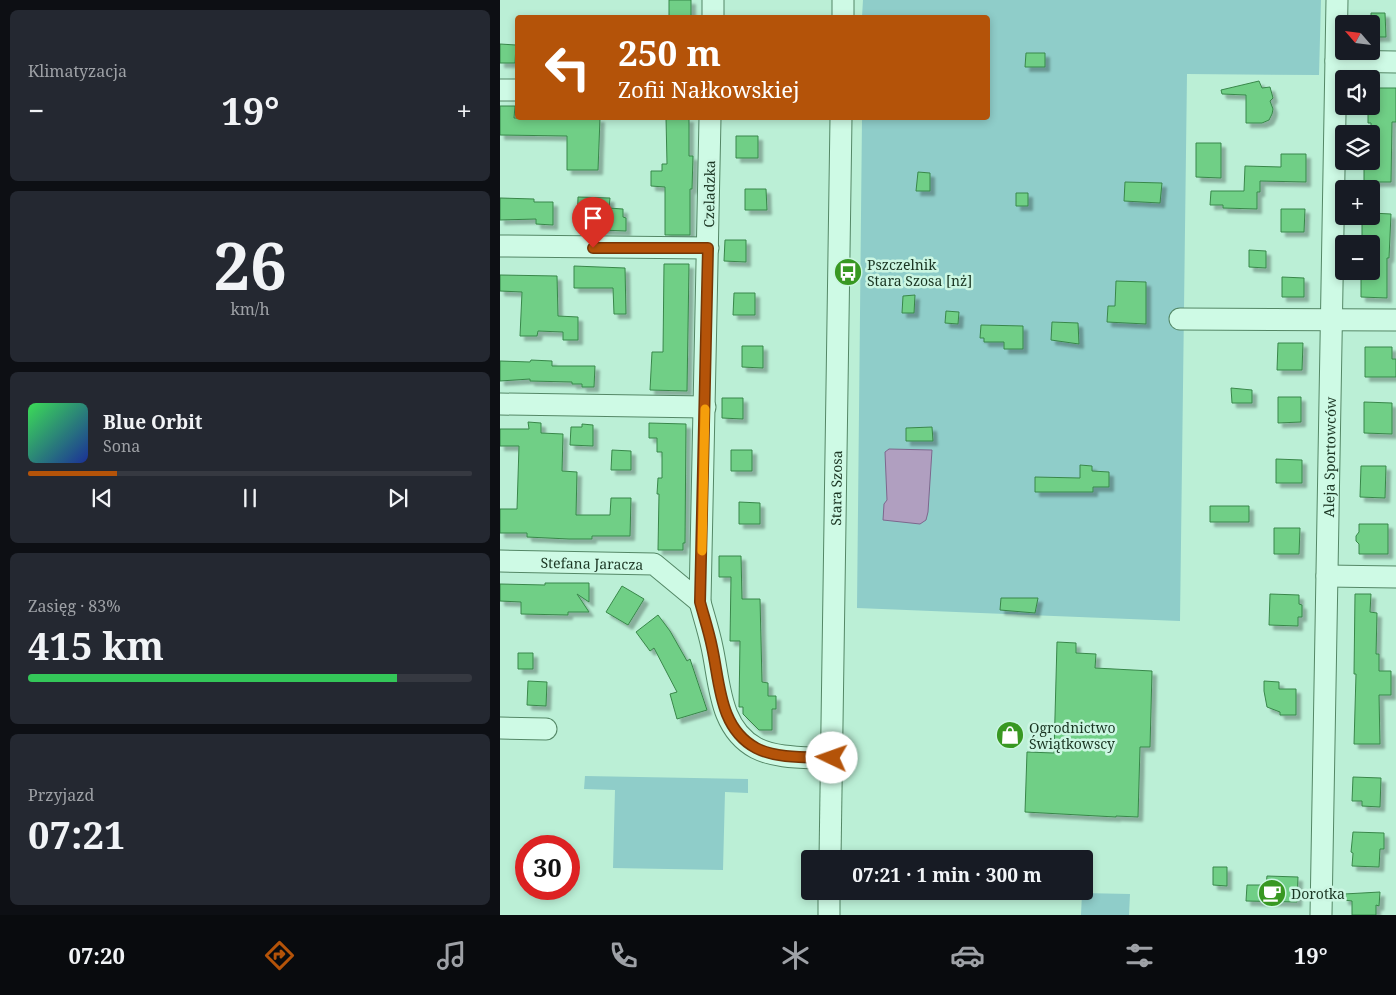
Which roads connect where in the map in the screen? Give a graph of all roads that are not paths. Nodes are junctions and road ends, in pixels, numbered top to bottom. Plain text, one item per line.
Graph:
1 (713, 0) edge
2 (843, 0) edge
3 (1337, 0) edge
4 (713, 15) edge
5 (842, 15) edge
6 (1336, 61) junction
7 (1396, 62) edge
8 (500, 90) edge
9 (515, 90) edge
10 (710, 120) edge
11 (841, 120) edge
12 (500, 246) edge
13 (708, 248) junction
14 (1180, 319) dead end
15 (1332, 319) junction
16 (1396, 320) edge
17 (500, 404) edge
18 (705, 407) junction
19 (500, 561) edge
20 (1327, 576) junction
21 (1396, 577) edge
22 (700, 602) junction
23 (500, 728) edge
24 (546, 729) dead end
25 (832, 758) junction
26 (830, 850) edge
27 (829, 900) edge
28 (829, 915) edge
29 (1321, 915) edge

1 - 4 street
2 - 5 street
3 - 6 street, Aleja Sportowców
6 - 7 street
6 - 15 street, Aleja Sportowców
8 - 9 street
10 - 13 street, Czeladzka
11 - 25 street, Stara Szosa
12 - 13 street
13 - 18 street, Czeladzka
14 - 15 street
15 - 16 street
15 - 20 street, Aleja Sportowców
17 - 18 street
18 - 22 street, Czeladzka
19 - 22 street, Stefana Jaracza
20 - 21 street
20 - 29 street, Aleja Sportowców
22 - 25 street, Czeladzka
23 - 24 street
25 - 26 street, Stara Szosa
27 - 28 street

